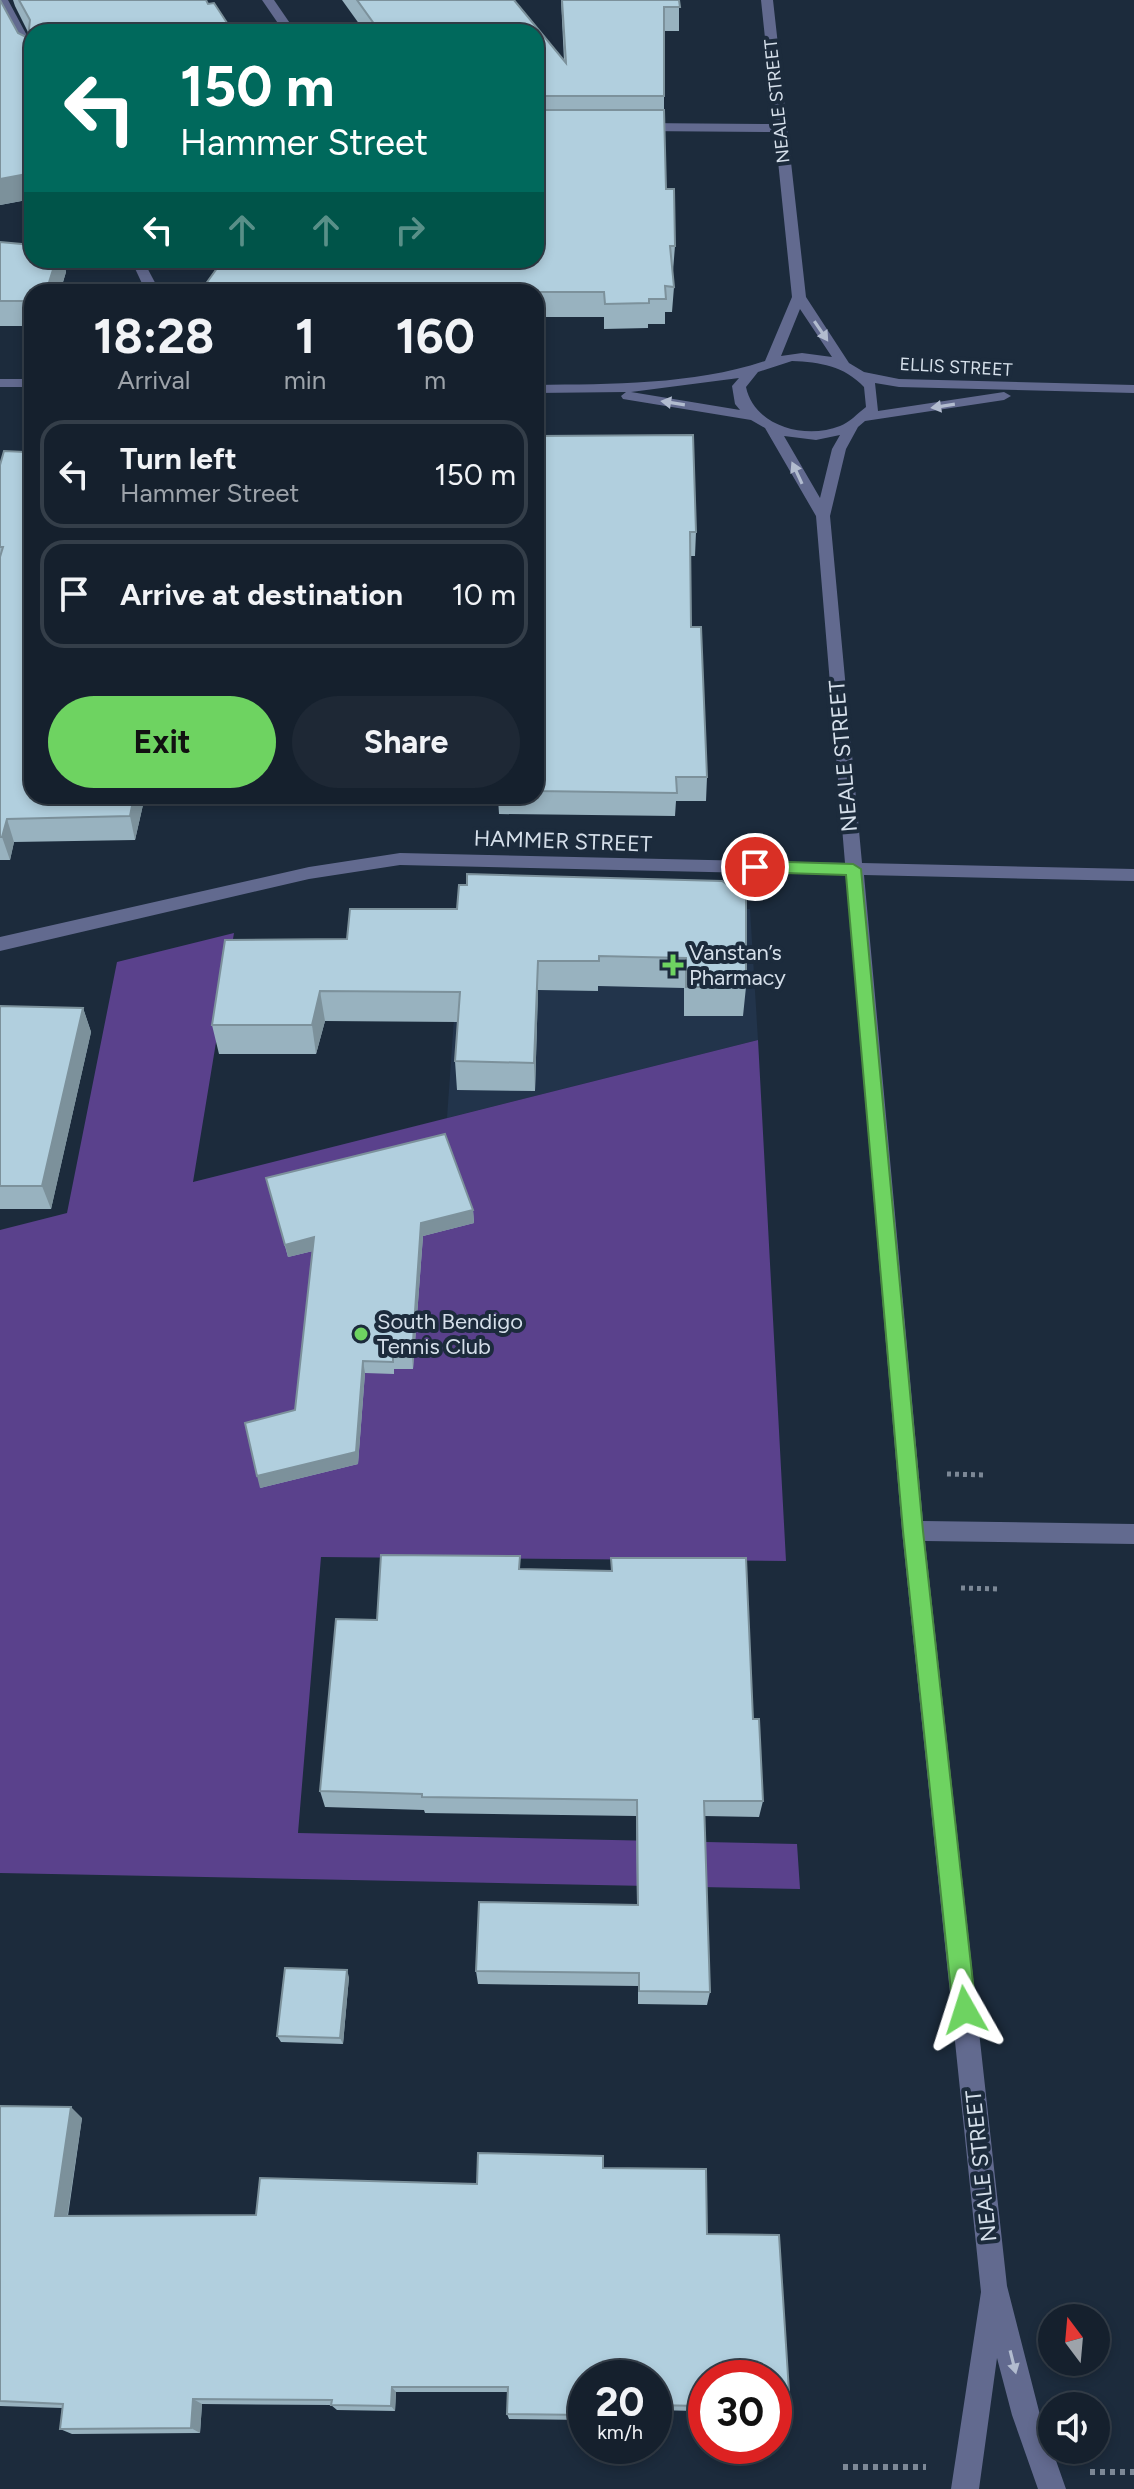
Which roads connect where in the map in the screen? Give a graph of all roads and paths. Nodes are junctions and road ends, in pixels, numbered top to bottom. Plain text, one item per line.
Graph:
1 (2, 0) edge
2 (268, 0) edge
3 (767, 0) edge
4 (284, 24) edge
5 (24, 41) edge
6 (624, 127) edge
7 (780, 128) junction
8 (799, 297) junction
9 (772, 361) junction
10 (844, 365) junction
11 (749, 372) junction
12 (863, 376) junction
13 (0, 383) edge
14 (24, 383) edge
15 (544, 389) edge
16 (1047, 389) junction
17 (1134, 389) edge
18 (592, 390) junction
19 (750, 416) junction
20 (866, 417) junction
21 (851, 427) junction
22 (772, 428) junction
23 (823, 516) junction
24 (853, 869) junction
25 (1134, 875) edge
26 (0, 944) edge
27 (913, 1531) junction
28 (1134, 1534) edge
29 (993, 2286) junction
30 (843, 2467) dead end
31 (928, 2467) dead end
32 (1085, 2472) dead end
33 (1134, 2472) edge
34 (965, 2489) edge
35 (1052, 2489) edge

1 - 5 street
2 - 4 street
3 - 7 street, NEALE STREET
6 - 7 street
7 - 8 street, NEALE STREET
8 - 9 street, NEALE STREET
8 -> 10 street, NEALE STREET
9 - 10 street
9 - 11 street
10 - 12 street
11 - 18 street
11 - 19 street
12 - 16 street, ELLIS STREET
12 - 20 street
13 - 14 street
15 - 18 street
16 - 17 street, ELLIS STREET
16 -> 20 street, ELLIS STREET
19 -> 18 street
19 - 22 street
20 - 21 street
21 - 22 street
21 - 23 street, NEALE STREET
23 -> 22 street, NEALE STREET
23 - 24 street, NEALE STREET
24 - 25 street, HAMMER STREET
24 - 26 street, HAMMER STREET
24 - 27 street, NEALE STREET
27 - 28 street
27 - 29 street, NEALE STREET
29 - 34 street, NEALE STREET
29 -> 35 street, NEALE STREET
30 - 31 path
32 - 33 path

